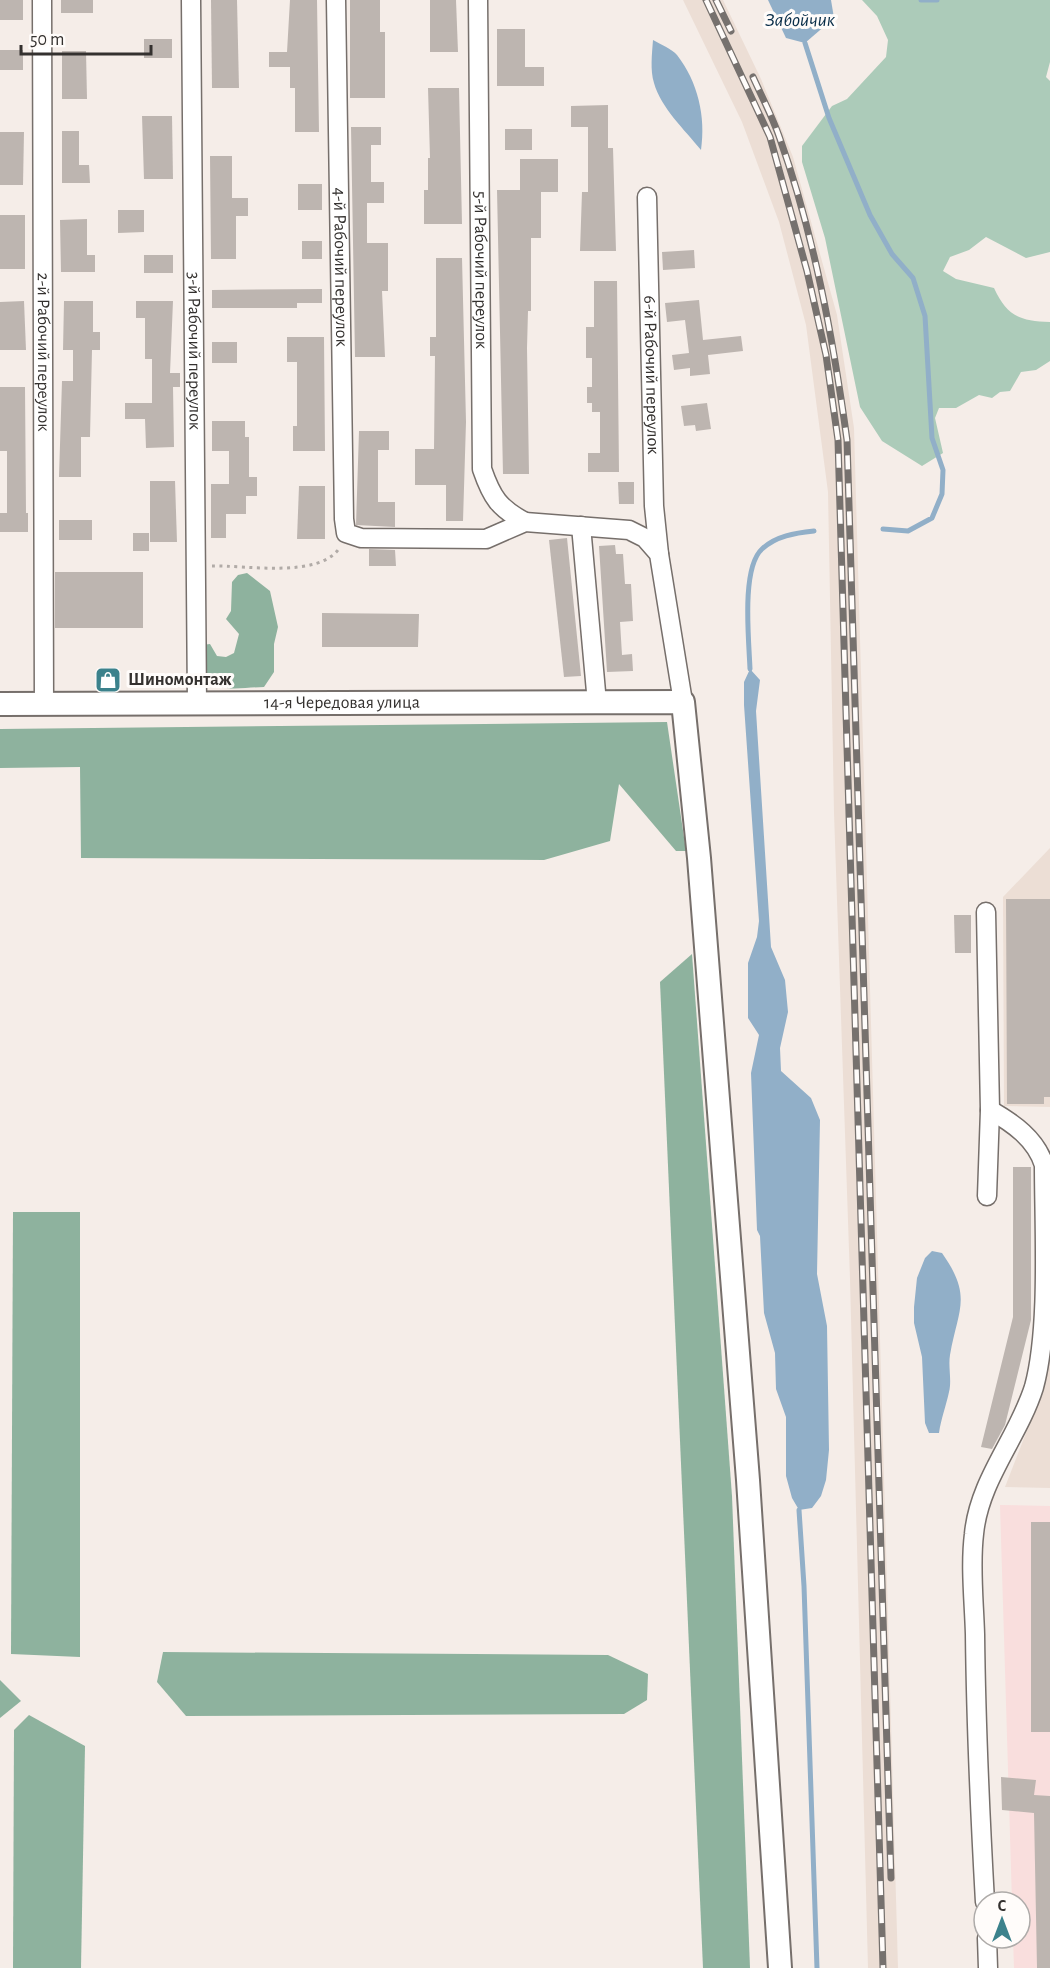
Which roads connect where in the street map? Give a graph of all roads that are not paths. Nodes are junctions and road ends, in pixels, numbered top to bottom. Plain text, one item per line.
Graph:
1 (42, 0) edge
2 (190, 0) edge
3 (336, 0) edge
4 (478, 0) edge
5 (647, 196) dead end
6 (525, 522) junction
7 (581, 526) junction
8 (659, 554) junction
9 (683, 702) junction
10 (196, 703) junction
11 (597, 703) junction
12 (0, 704) edge
13 (44, 704) junction
14 (986, 912) dead end
15 (990, 1110) junction
16 (987, 1196) dead end
17 (984, 1890) edge
18 (987, 1950) edge
19 (780, 1968) edge
20 (988, 1968) edge

1 - 13 street, 2-й Рабочий переулок
2 - 10 street, 3-й Рабочий переулок
3 - 6 street, 4-й Рабочий переулок
4 - 6 street, 5-й Рабочий переулок
5 - 8 street, 6-й Рабочий переулок
6 - 7 street
7 - 8 street
7 - 11 street
8 - 9 street, 6-й Рабочий переулок
9 - 11 main road, 14-я Чередовая улица
9 - 19 main road
10 - 11 main road, 14-я Чередовая улица
10 - 13 main road, 14-я Чередовая улица
12 - 13 main road, 14-я Чередовая улица
14 - 15 street
15 - 16 street
15 - 17 street
18 - 20 street

